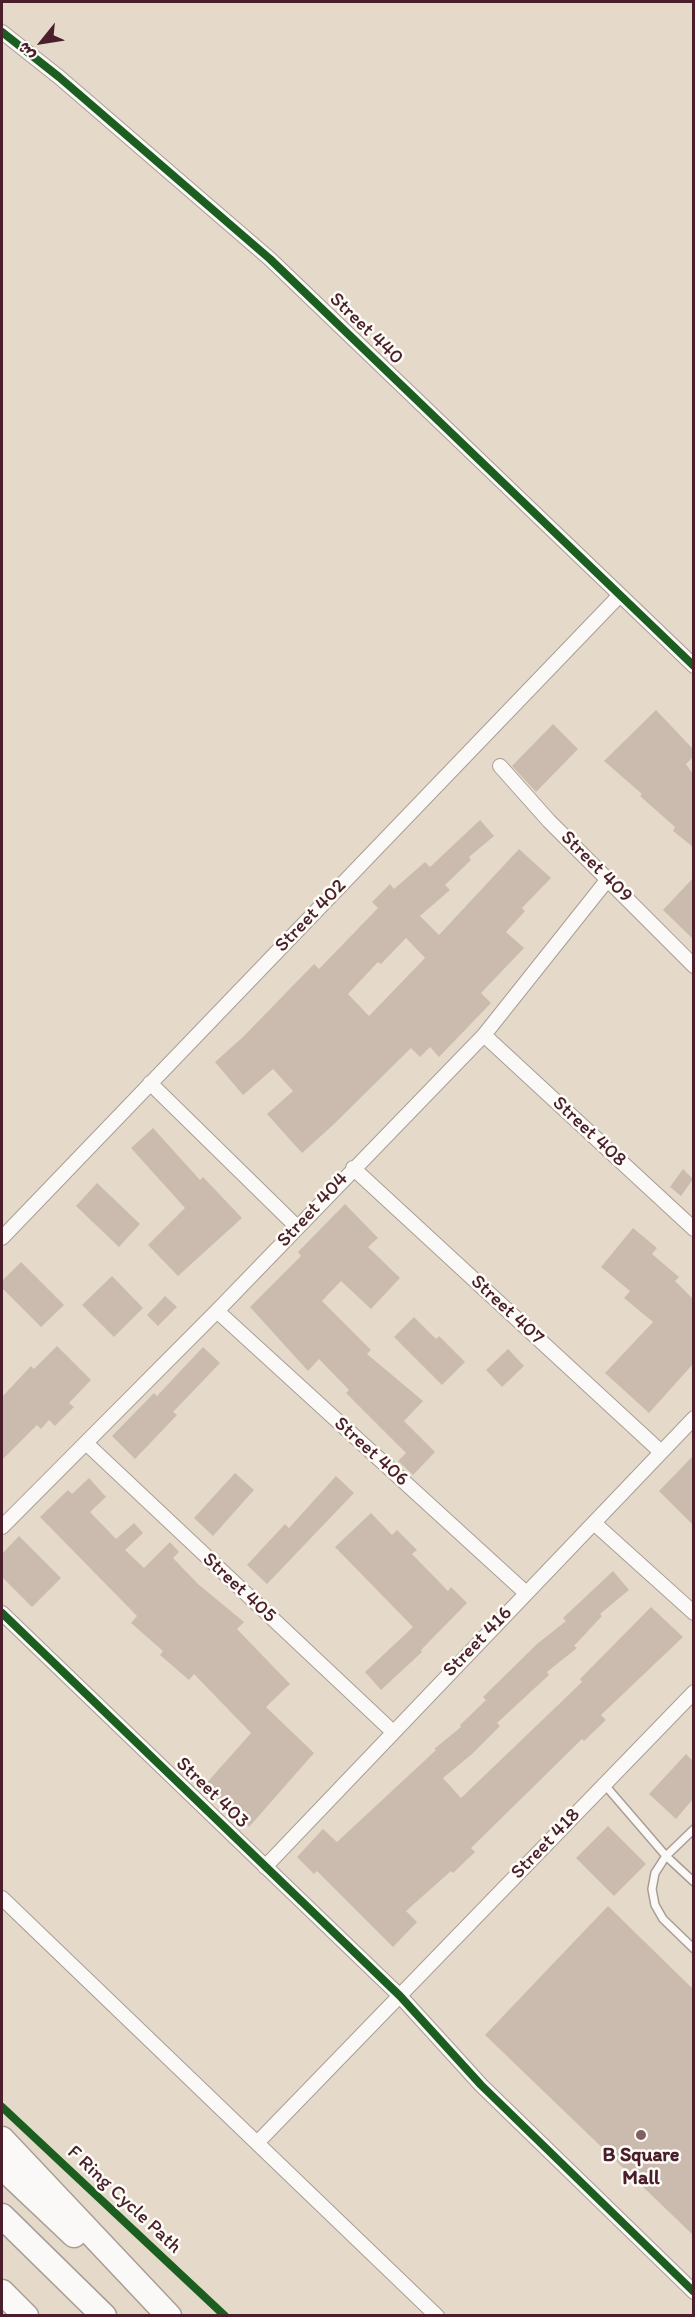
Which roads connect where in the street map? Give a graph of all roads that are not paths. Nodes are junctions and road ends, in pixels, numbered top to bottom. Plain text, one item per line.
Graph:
1 (2, 32) edge
2 (620, 595) junction
3 (693, 666) edge
4 (500, 766) dead end
5 (608, 879) junction
6 (693, 966) edge
7 (484, 1035) junction
8 (150, 1083) junction
9 (353, 1168) junction
10 (297, 1227) junction
11 (693, 1229) edge
12 (2, 1238) edge
13 (217, 1311) junction
14 (693, 1418) edge
15 (87, 1444) junction
16 (661, 1452) junction
17 (594, 1522) junction
18 (2, 1527) edge
19 (526, 1593) junction
20 (2, 1613) edge
21 (693, 1613) edge
22 (693, 1692) edge
23 (392, 1731) junction
24 (604, 1784) junction
25 (693, 1829) edge
26 (666, 1856) junction
27 (265, 1867) junction
28 (693, 1882) edge
29 (2, 1898) edge
30 (693, 1949) edge
31 (400, 1996) junction
32 (2, 2139) edge
33 (257, 2143) junction
34 (2, 2168) edge
35 (2, 2216) edge
36 (2, 2292) edge
37 (693, 2292) edge
38 (26, 2316) edge
39 (104, 2316) edge
40 (161, 2316) edge
41 (169, 2316) edge
42 (437, 2316) edge

1 - 2 street, Street 440
2 - 3 street, Street 440
2 - 8 street, Street 402
4 - 5 street, Street 409
5 - 6 street, Street 409
5 - 7 street, Street 404
7 - 9 street, Street 404
7 - 11 street, Street 408
8 - 10 street
8 - 12 street, Street 402
9 - 10 street, Street 404
9 - 16 street, Street 407
10 - 13 street, Street 404
13 - 15 street, Street 404
13 - 19 street, Street 406
14 - 16 street, Street 416
15 - 18 street, Street 404
15 - 23 street, Street 405
16 - 17 street, Street 416
17 - 19 street, Street 416
17 - 21 street
19 - 23 street, Street 416
20 - 27 street, Street 403
22 - 24 street, Street 418
23 - 27 street, Street 416
24 - 26 lane
24 - 31 street, Street 418
25 - 26 lane
26 - 28 lane
26 - 30 lane
27 - 31 street, Street 403
29 - 33 street
31 - 33 street, Street 418
31 - 37 street, Street 403
32 - 41 highway
33 - 42 street
34 - 40 highway
35 - 39 highway
36 - 38 highway

